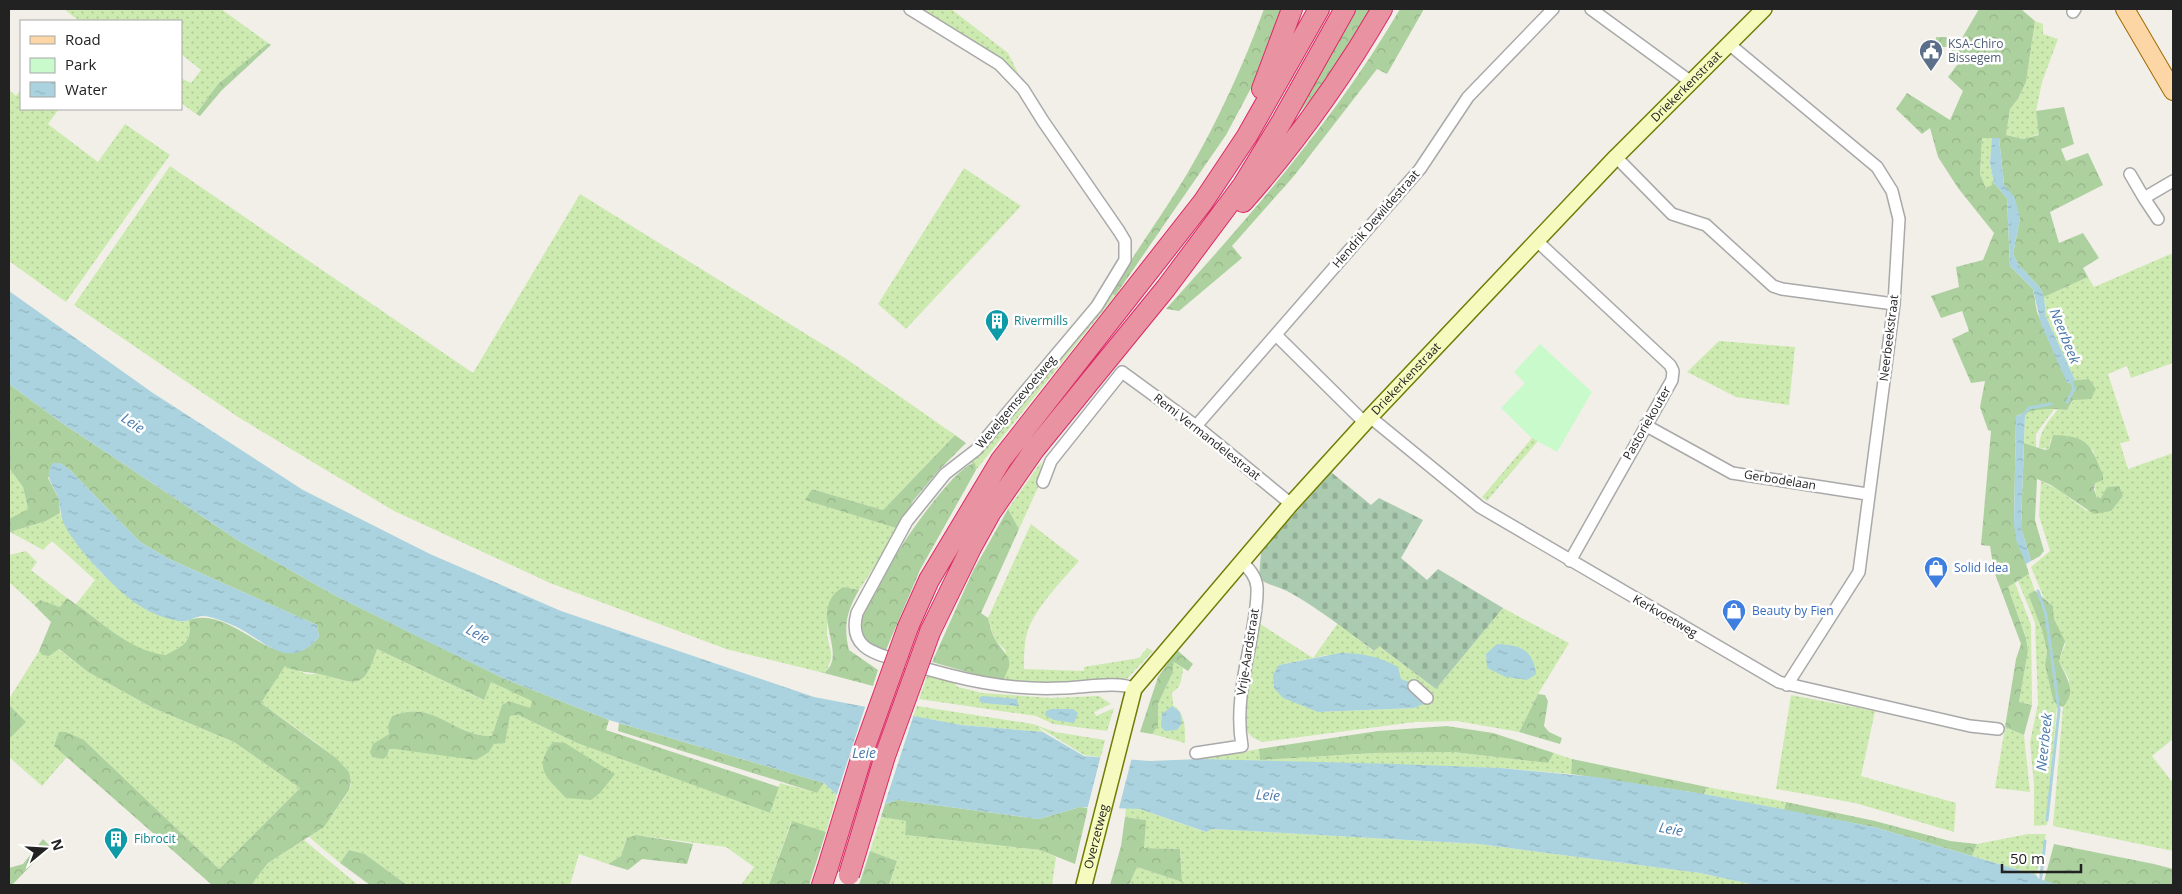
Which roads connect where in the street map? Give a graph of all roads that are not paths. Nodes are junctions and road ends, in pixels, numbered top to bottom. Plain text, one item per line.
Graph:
1 (910, 9) edge
2 (1292, 9) edge
3 (1319, 9) edge
4 (1345, 9) edge
5 (1382, 9) edge
6 (1553, 9) edge
7 (1591, 9) edge
8 (1764, 9) edge
9 (2125, 9) edge
10 (1729, 44) junction
11 (1691, 82) junction
12 (2173, 91) edge
13 (1247, 136) junction
14 (1616, 157) junction
15 (2130, 174) dead end
16 (2173, 181) edge
17 (2144, 198) junction
18 (1224, 210) junction
19 (2158, 219) dead end
20 (1537, 241) junction
21 (1894, 304) junction
22 (1276, 335) junction
23 (1368, 420) junction
24 (1645, 425) junction
25 (1196, 426) junction
26 (1043, 482) dead end
27 (1867, 494) junction
28 (1291, 504) junction
29 (1570, 561) junction
30 (1242, 562) junction
31 (1787, 685) junction
32 (1414, 686) dead end
33 (1134, 689) junction
34 (1427, 698) dead end
35 (1998, 729) dead end
36 (1196, 753) dead end
37 (1110, 789) joint
38 (825, 878) edge
39 (847, 880) edge
40 (1084, 885) edge

1 - 33 street, Wevelgemsevoetweg
2 - 13 highway
3 - 13 highway
4 - 18 highway
5 - 18 highway
6 - 22 street, Hendrik Dewildestraat
7 - 11 street
8 - 10 street, Driekerkenstraat
9 - 12 main road
10 - 11 street, Driekerkenstraat
10 - 21 street, Neerbeekstraat
11 - 14 street, Driekerkenstraat
13 - 38 highway, bridge
14 - 20 street, Driekerkenstraat
14 - 21 street
15 - 17 street
16 - 17 street
17 - 19 street
18 - 39 highway, bridge
20 - 23 street, Driekerkenstraat
20 - 24 street, Pastoriekouter
21 - 27 street, Neerbeekstraat
22 - 23 street, Kerkvoetweg
22 - 25 street, Hendrik Dewildestraat
23 - 28 street, Driekerkenstraat
23 - 29 street, Kerkvoetweg
24 - 27 street, Gerbodelaan
24 - 29 street, Pastoriekouter
25 - 26 street, Remi Vermandelestraat
25 - 28 street, Remi Vermandelestraat
27 - 31 street, Neerbeekstraat
28 - 30 street, Driekerkenstraat
29 - 31 street, Kerkvoetweg
30 - 33 street, Driekerkenstraat
30 - 36 street, Vrije-Aardstraat
31 - 35 street, Kerkvoetweg
32 - 34 street
33 - 37 street, Driekerkenstraat
37 - 40 street, Overzetweg

